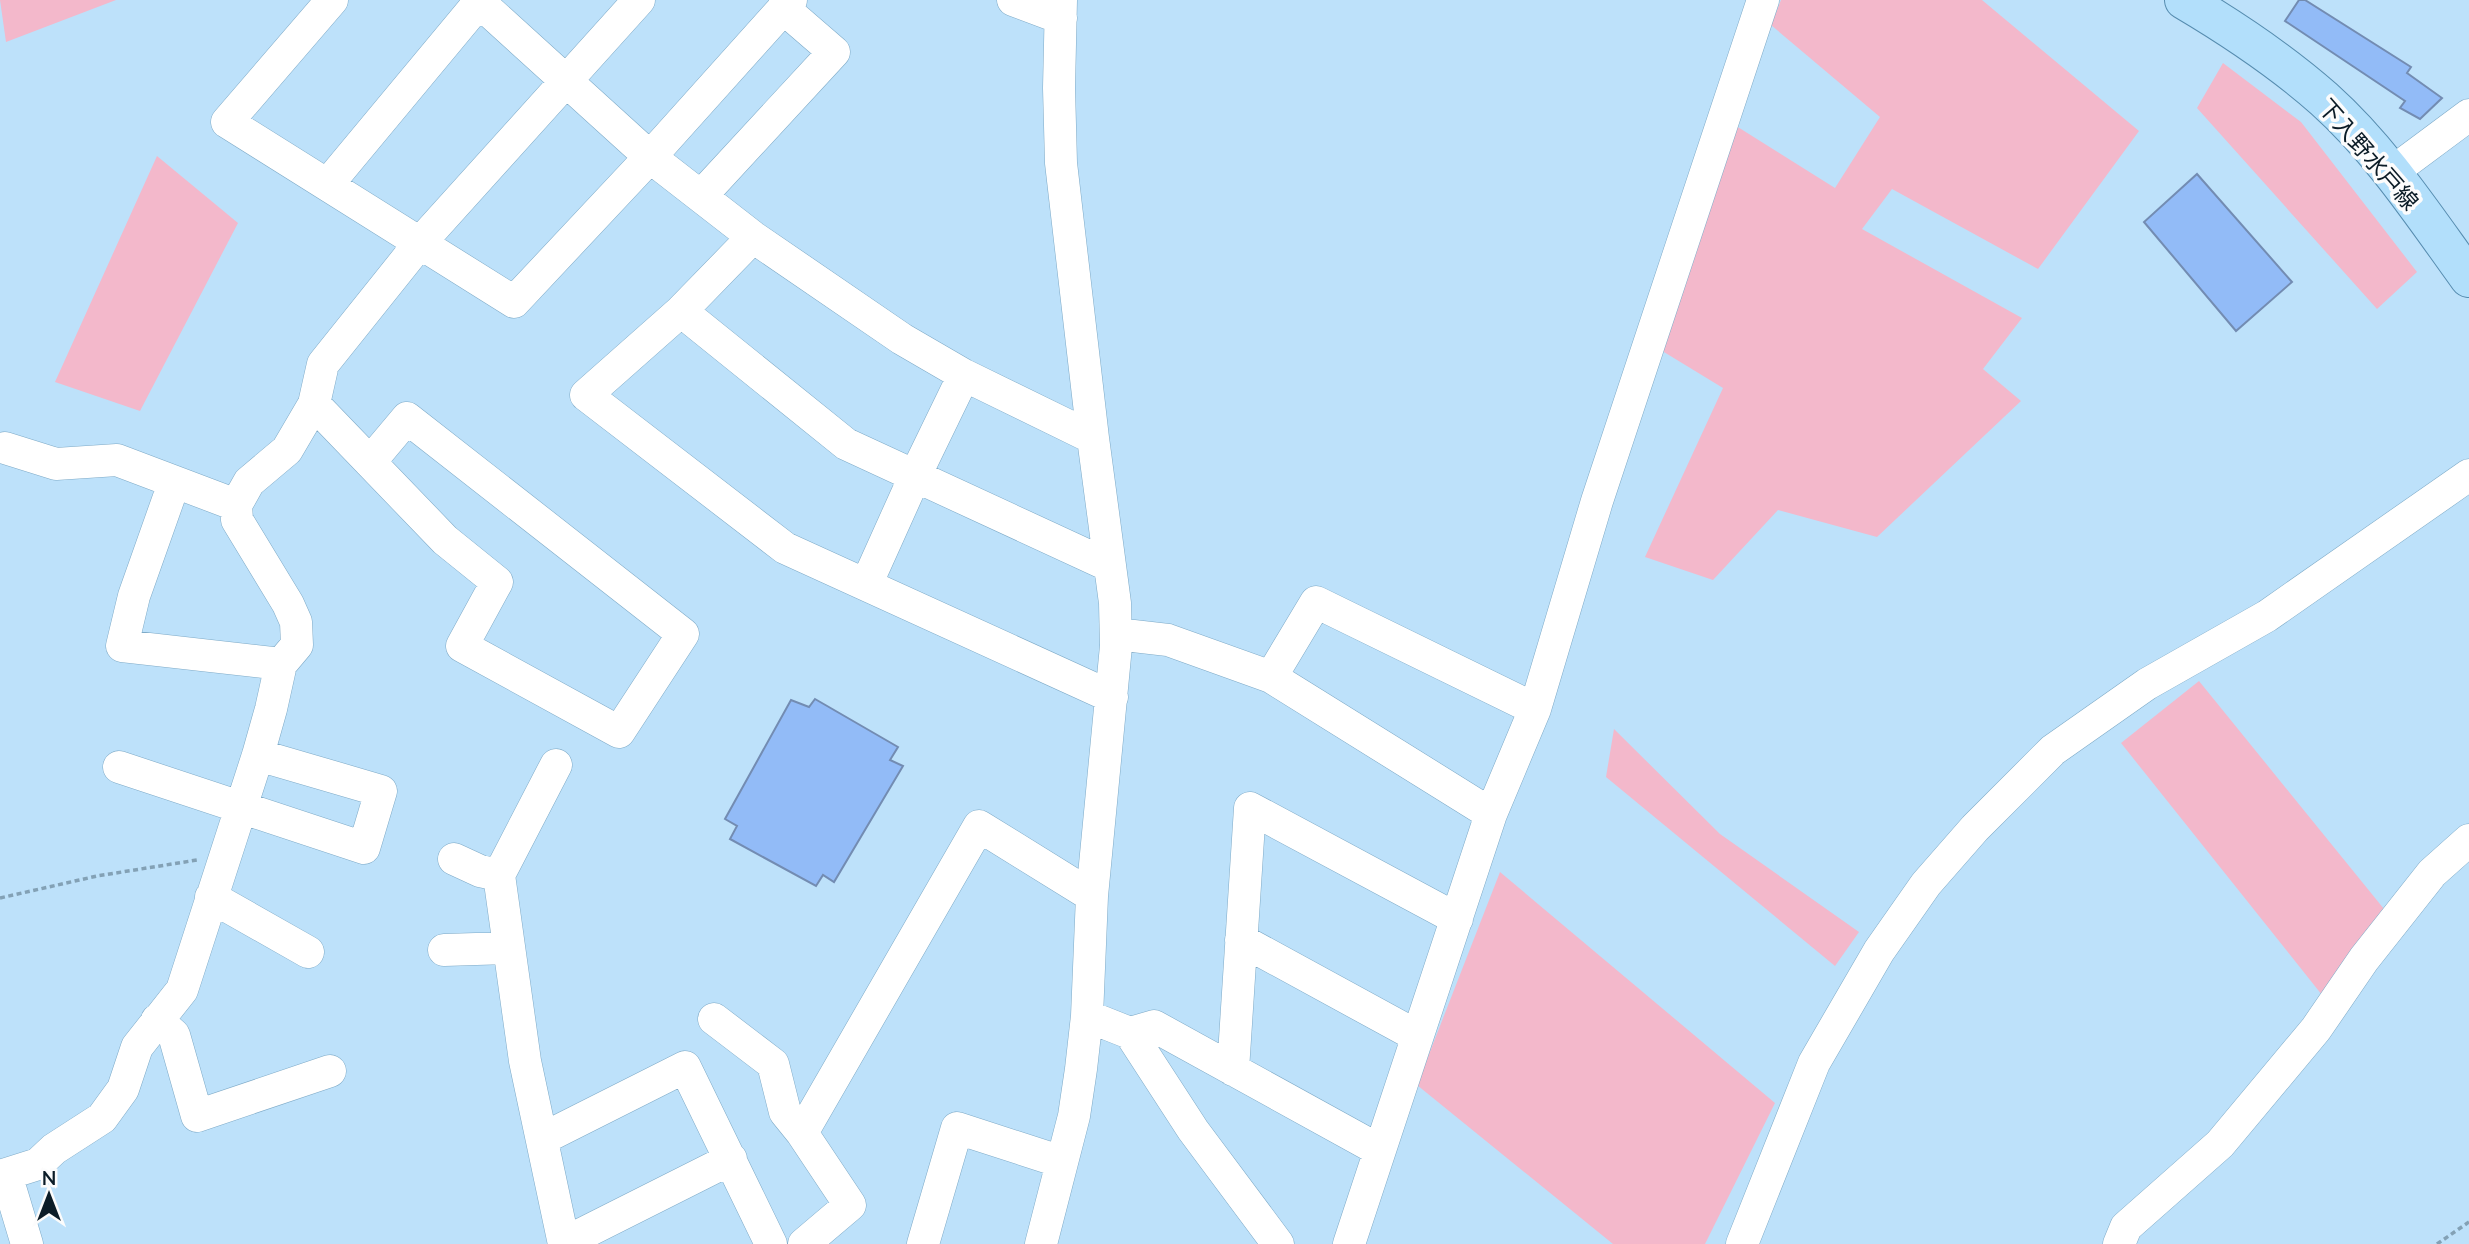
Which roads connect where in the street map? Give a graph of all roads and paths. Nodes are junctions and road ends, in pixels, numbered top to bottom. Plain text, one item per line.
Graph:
1 (332, 0) edge
2 (639, 0) edge
3 (1013, 0) edge
4 (1763, 0) edge
5 (479, 1) edge
6 (2187, 1) edge
7 (787, 4) edge
8 (1061, 9) edge
9 (566, 80) junction
10 (2469, 116) edge
11 (650, 157) junction
12 (2391, 173) junction
13 (328, 184) junction
14 (701, 196) junction
15 (753, 237) junction
16 (419, 244) junction
17 (2469, 278) edge
18 (681, 311) junction
19 (964, 375) junction
20 (314, 404) junction
21 (1093, 438) junction
22 (5, 449) dead end
23 (370, 462) junction
24 (2469, 475) edge
25 (915, 476) junction
26 (174, 483) junction
27 (236, 505) junction
28 (1110, 566) junction
29 (866, 585) junction
30 (1116, 634) junction
31 (281, 664) junction
32 (1271, 677) junction
33 (1112, 697) junction
34 (1535, 709) junction
35 (258, 755) junction
36 (556, 765) dead end
37 (119, 767) dead end
38 (241, 807) junction
39 (1491, 814) junction
40 (2469, 840) edge
41 (454, 859) dead end
42 (221, 864) junction
43 (499, 875) junction
44 (1092, 896) junction
45 (211, 897) junction
46 (0, 898) edge
47 (1458, 919) junction
48 (1241, 940) junction
49 (508, 948) junction
50 (444, 950) dead end
51 (308, 952) dead end
52 (1087, 1017) junction
53 (715, 1019) dead end
54 (157, 1020) junction
55 (1130, 1033) junction
56 (1417, 1036) junction
57 (1233, 1070) junction
58 (330, 1071) dead end
59 (802, 1133) junction
60 (541, 1139) junction
61 (1379, 1150) junction
62 (731, 1158) junction
63 (1062, 1162) junction
64 (3, 1175) edge
65 (2469, 1222) edge
66 (564, 1243) edge
67 (27, 1244) edge
68 (771, 1244) edge
69 (804, 1244) edge
70 (923, 1244) edge
71 (1041, 1244) edge
72 (1278, 1244) edge
73 (1349, 1244) edge
74 (1742, 1244) edge
75 (2119, 1244) edge
76 (2437, 1244) edge

1 - 13 street
2 - 9 street
3 - 8 street
4 - 34 street
5 - 9 street
5 - 13 street
6 - 12 main road, 下入野水戸線
7 - 11 street
7 - 14 street
8 - 21 street
9 - 11 street
9 - 16 street
10 - 12 street
11 - 14 street
11 - 16 street
12 - 17 main road, 下入野水戸線
13 - 16 street
14 - 15 street
15 - 18 street
15 - 19 street
16 - 20 street
18 - 25 street
18 - 29 street
19 - 21 street
19 - 25 street
20 - 23 street
20 - 27 street
21 - 28 street
22 - 26 street
23 - 23 street
24 - 74 street
25 - 28 street
25 - 29 street
26 - 27 street
26 - 31 street
27 - 31 street
28 - 30 street
29 - 33 street
30 - 32 street
30 - 33 street
31 - 35 street
32 - 34 street
32 - 39 street
33 - 44 street
34 - 39 street
35 - 38 street
35 - 38 street
36 - 43 street
37 - 38 street
38 - 42 street
39 - 47 street
40 - 75 street
41 - 43 street
42 - 45 street
42 - 46 path
43 - 49 street
44 - 52 street
44 - 59 street
45 - 51 street
45 - 54 street
47 - 48 street
47 - 56 street
48 - 56 street
48 - 57 street
49 - 50 street
49 - 60 street
52 - 55 street
52 - 63 street
53 - 59 street
54 - 58 street
54 - 64 street
55 - 57 street
55 - 72 street
56 - 61 street
57 - 61 street
59 - 69 street
60 - 62 street
60 - 66 street
61 - 73 street
62 - 66 street
62 - 68 street
63 - 70 street
63 - 71 street
64 - 67 street
65 - 76 path

